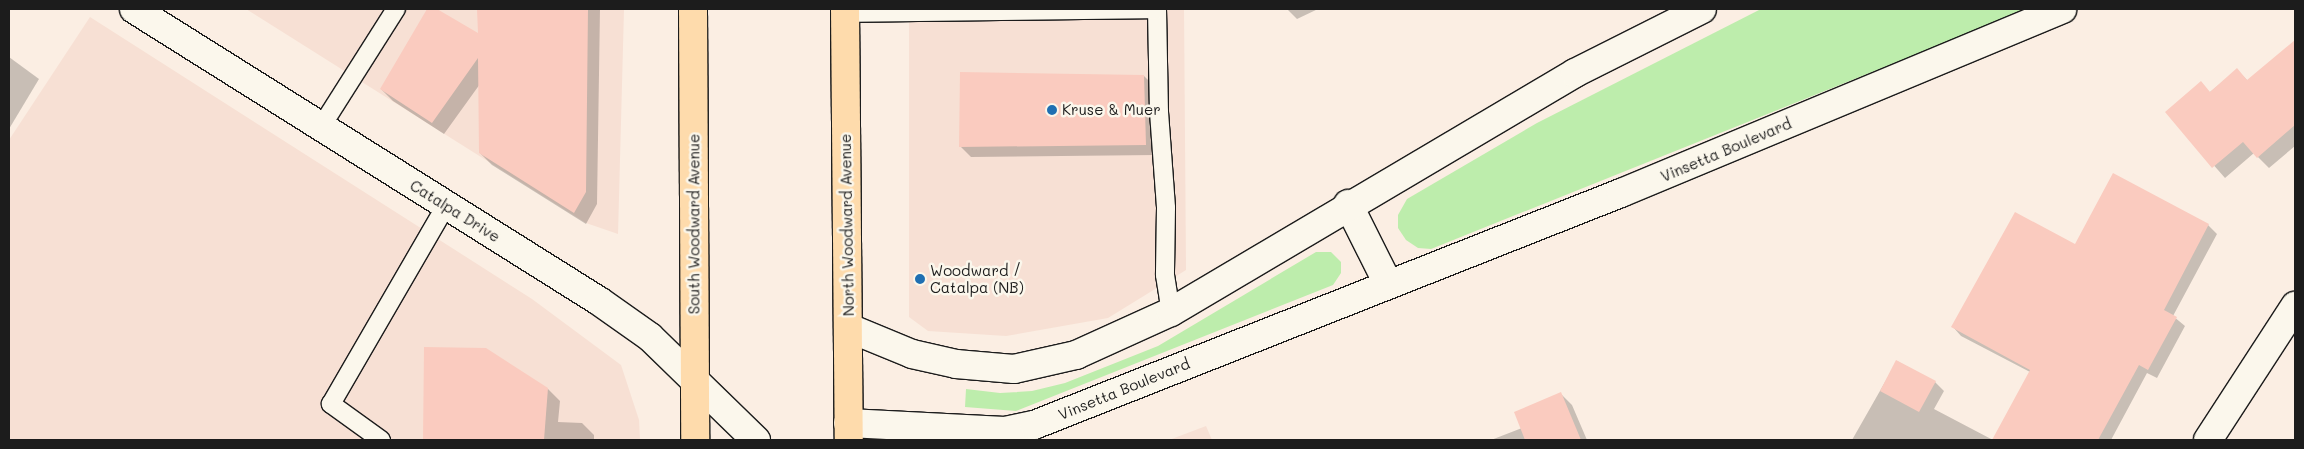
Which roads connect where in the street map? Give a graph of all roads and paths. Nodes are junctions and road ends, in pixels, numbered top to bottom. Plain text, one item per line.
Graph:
1 (134, 9) edge
2 (396, 9) edge
3 (693, 9) edge
4 (1157, 9) edge
5 (1702, 9) edge
6 (2062, 9) edge
7 (842, 10) edge
8 (321, 127) junction
9 (1348, 204) junction
10 (446, 206) junction
11 (1388, 284) junction
12 (2295, 306) edge
13 (1171, 312) junction
14 (849, 328) junction
15 (695, 380) junction
16 (849, 432) edge
17 (381, 440) edge
18 (695, 440) edge
19 (756, 440) edge
20 (2208, 440) edge

1 - 8 street, Catalpa Drive
2 - 8 lane
3 - 15 main road, South Woodward Avenue
4 - 7 lane
4 - 13 lane
5 - 9 street
6 - 11 street, Vinsetta Boulevard
7 - 14 main road, North Woodward Avenue
8 - 10 street, Catalpa Drive
9 - 11 street
9 - 13 street
10 - 15 street, Catalpa Drive
10 - 17 lane
11 - 16 street, Vinsetta Boulevard
12 - 20 street
13 - 14 street
14 - 16 main road, North Woodward Avenue
15 - 18 main road, South Woodward Avenue
15 - 19 street, Catalpa Drive

